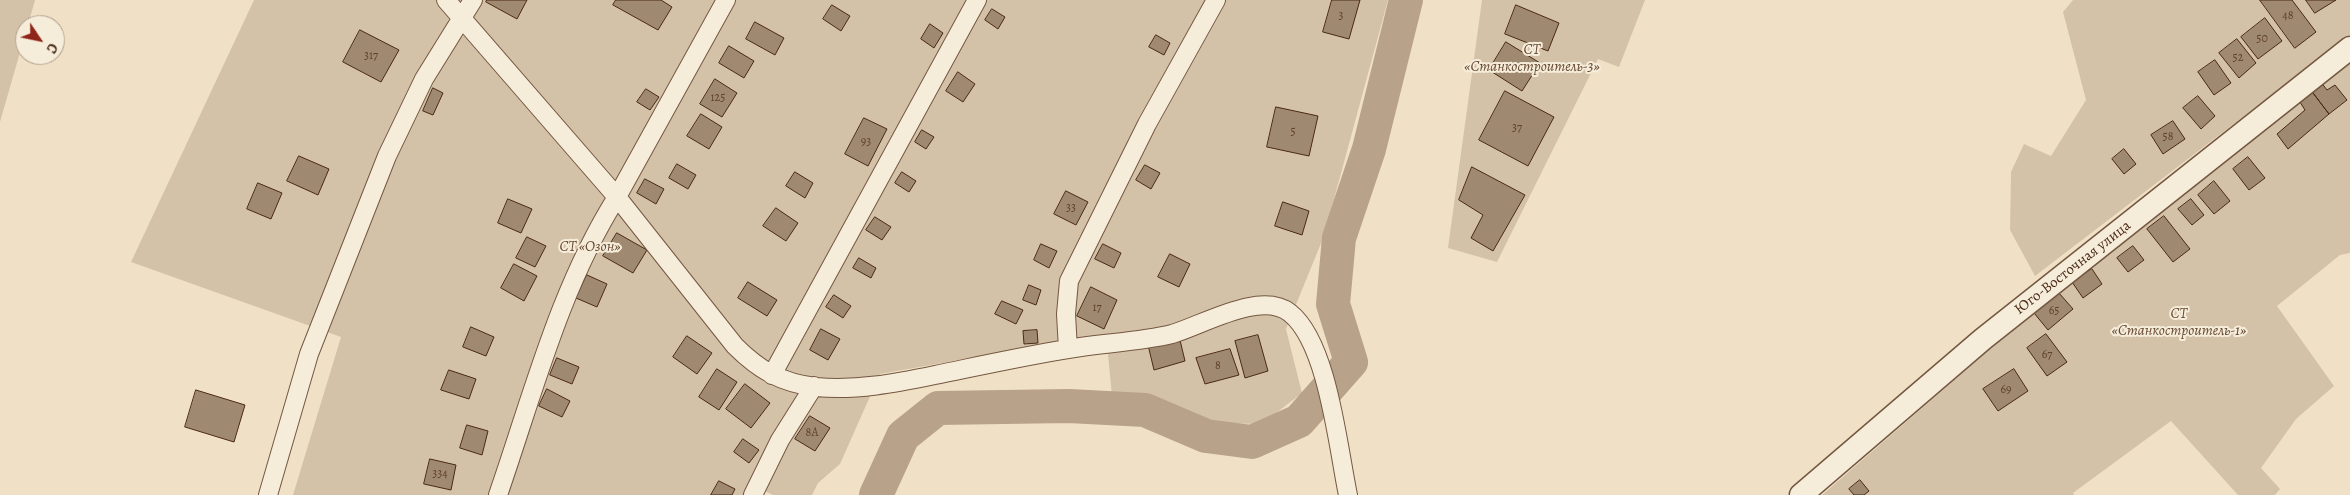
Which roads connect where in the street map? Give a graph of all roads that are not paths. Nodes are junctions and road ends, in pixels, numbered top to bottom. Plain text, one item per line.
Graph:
1 (446, 0) edge
2 (473, 0) edge
3 (726, 0) edge
4 (977, 0) edge
5 (1216, 0) edge
6 (462, 19) junction
7 (2350, 48) edge
8 (617, 197) junction
9 (1068, 349) junction
10 (772, 375) junction
11 (814, 386) junction
12 (268, 495) edge
13 (498, 495) edge
14 (753, 495) edge
15 (1348, 495) edge
16 (1801, 495) edge

1 - 6 street
2 - 6 street
3 - 8 street
4 - 10 street
5 - 9 street
6 - 8 street
6 - 12 street
7 - 16 street, Юго-Восточная улица
8 - 10 street
8 - 13 street
9 - 11 street
9 - 15 street
10 - 11 street
11 - 14 street

